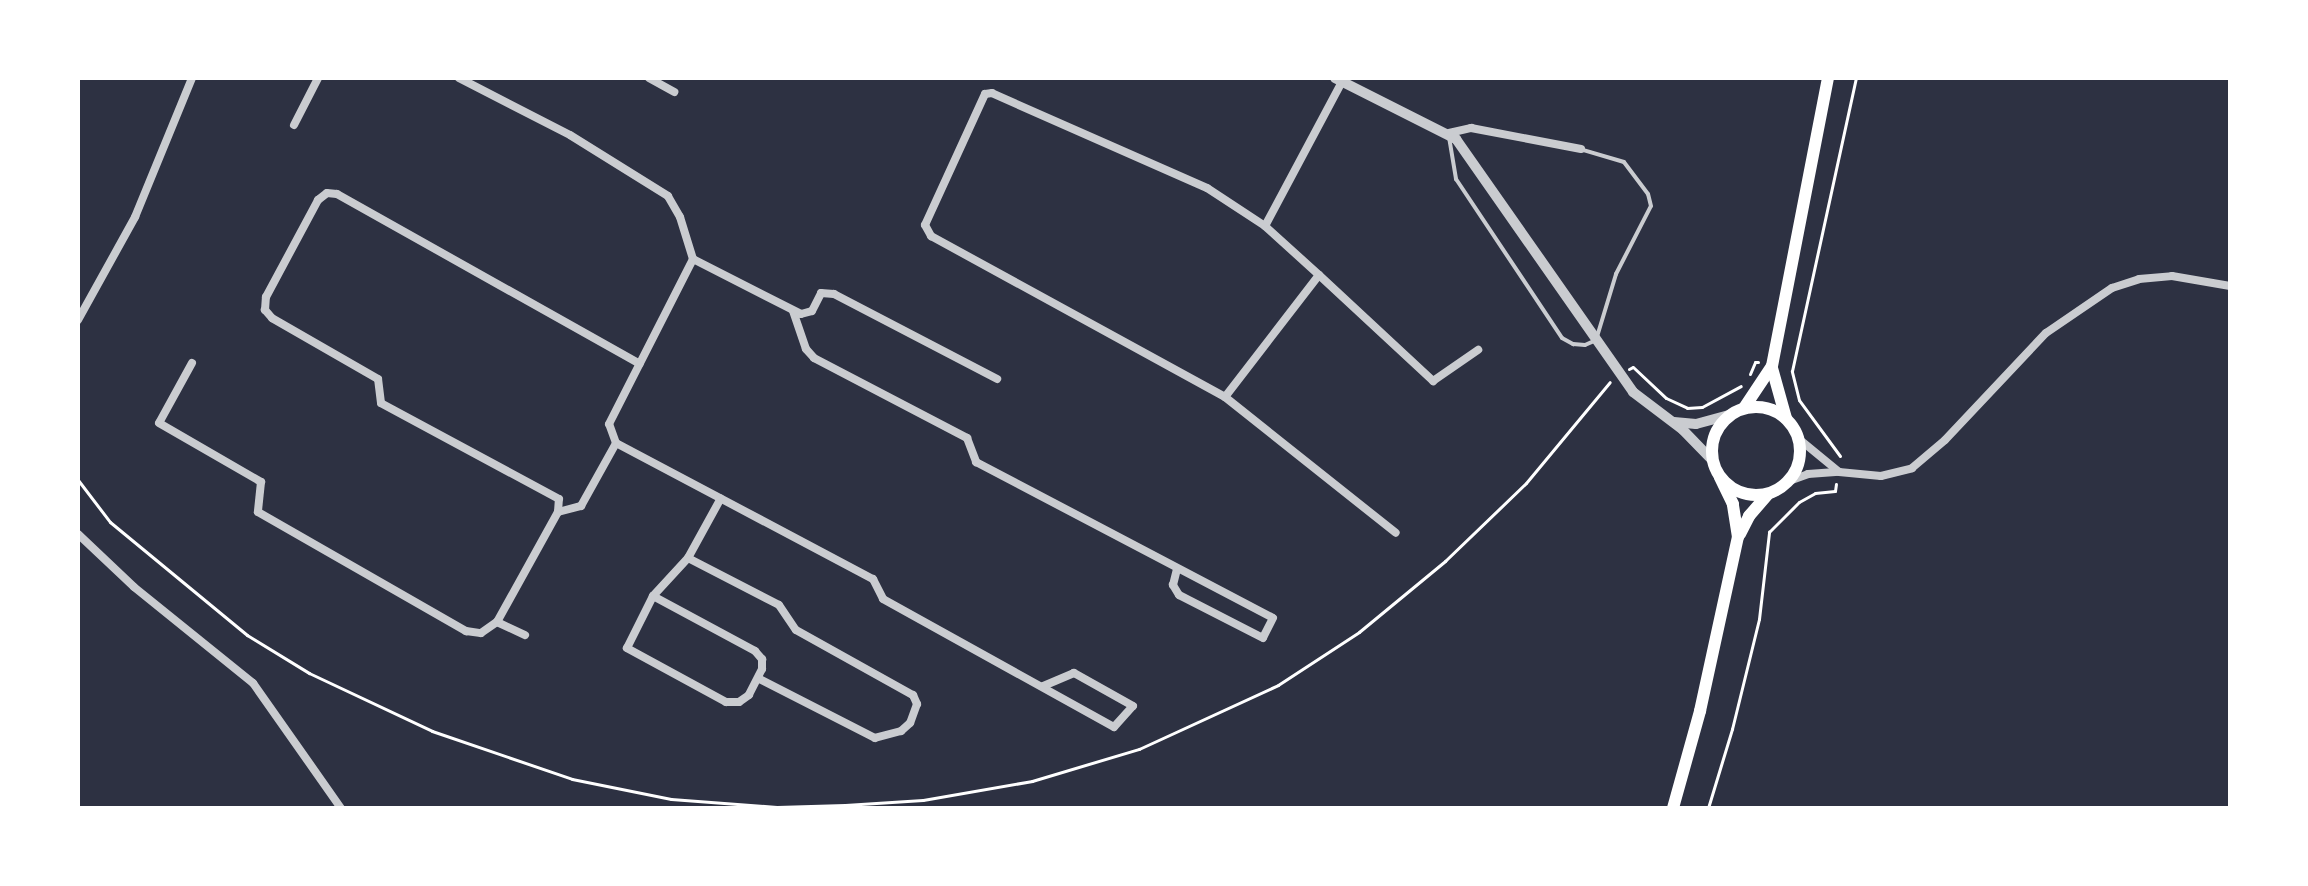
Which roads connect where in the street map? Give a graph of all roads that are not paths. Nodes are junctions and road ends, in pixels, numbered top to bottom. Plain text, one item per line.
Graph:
1 (192, 78) edge
2 (318, 78) edge
3 (459, 78) edge
4 (649, 78) edge
5 (1828, 78) edge
6 (1339, 80) edge
7 (674, 92) dead end
8 (294, 125) dead end
9 (1449, 133) junction
10 (1581, 149) joint
11 (1265, 226) junction
12 (693, 259) junction
13 (1319, 275) junction
14 (2230, 286) edge
15 (793, 311) junction
16 (78, 320) edge
17 (1596, 340) junction
18 (1478, 350) dead end
19 (192, 363) dead end
20 (640, 364) junction
21 (1772, 366) junction
22 (997, 379) dead end
23 (1225, 397) junction
24 (1744, 408) junction
25 (1730, 415) junction
26 (1786, 418) junction
27 (1672, 422) junction
28 (1799, 439) junction
29 (616, 443) junction
30 (1713, 461) junction
31 (1839, 472) junction
32 (1720, 477) junction
33 (1789, 481) junction
34 (1769, 494) junction
35 (721, 498) junction
36 (558, 512) junction
37 (1396, 533) dead end
38 (78, 534) edge
39 (1738, 537) junction
40 (688, 558) junction
41 (1177, 569) junction
42 (653, 596) junction
43 (497, 622) junction
44 (525, 635) dead end
45 (758, 678) junction
46 (1043, 686) junction
47 (341, 808) edge
48 (1673, 808) edge

1 - 16 street
2 - 8 street
3 - 12 street
4 - 7 street
5 - 21 main road
6 - 9 street
6 - 11 street
9 - 10 street
9 - 17 street
9 - 17 lane
10 - 17 lane
11 - 13 street
11 - 23 street
12 - 15 street
12 - 20 street
13 - 18 street
13 - 23 street
14 - 31 street
15 - 22 street
15 - 41 street
17 - 27 street
19 - 43 street
20 - 29 street
20 - 36 street
21 - 24 main road
21 - 26 main road
23 - 37 street
24 - 25 main road
24 - 26 main road
25 - 27 street
25 - 30 main road
26 - 28 main road
27 - 30 street
28 - 31 street
28 - 33 main road
29 - 35 street
29 - 36 street
30 - 32 main road
31 - 33 street
32 - 34 main road
32 - 39 main road
33 - 34 main road
34 - 39 main road
35 - 40 street
35 - 46 street
36 - 43 street
38 - 47 street
39 - 48 main road
40 - 42 street
40 - 45 street
41 - 41 street
42 - 45 street
42 - 45 street
43 - 44 street
46 - 46 street

